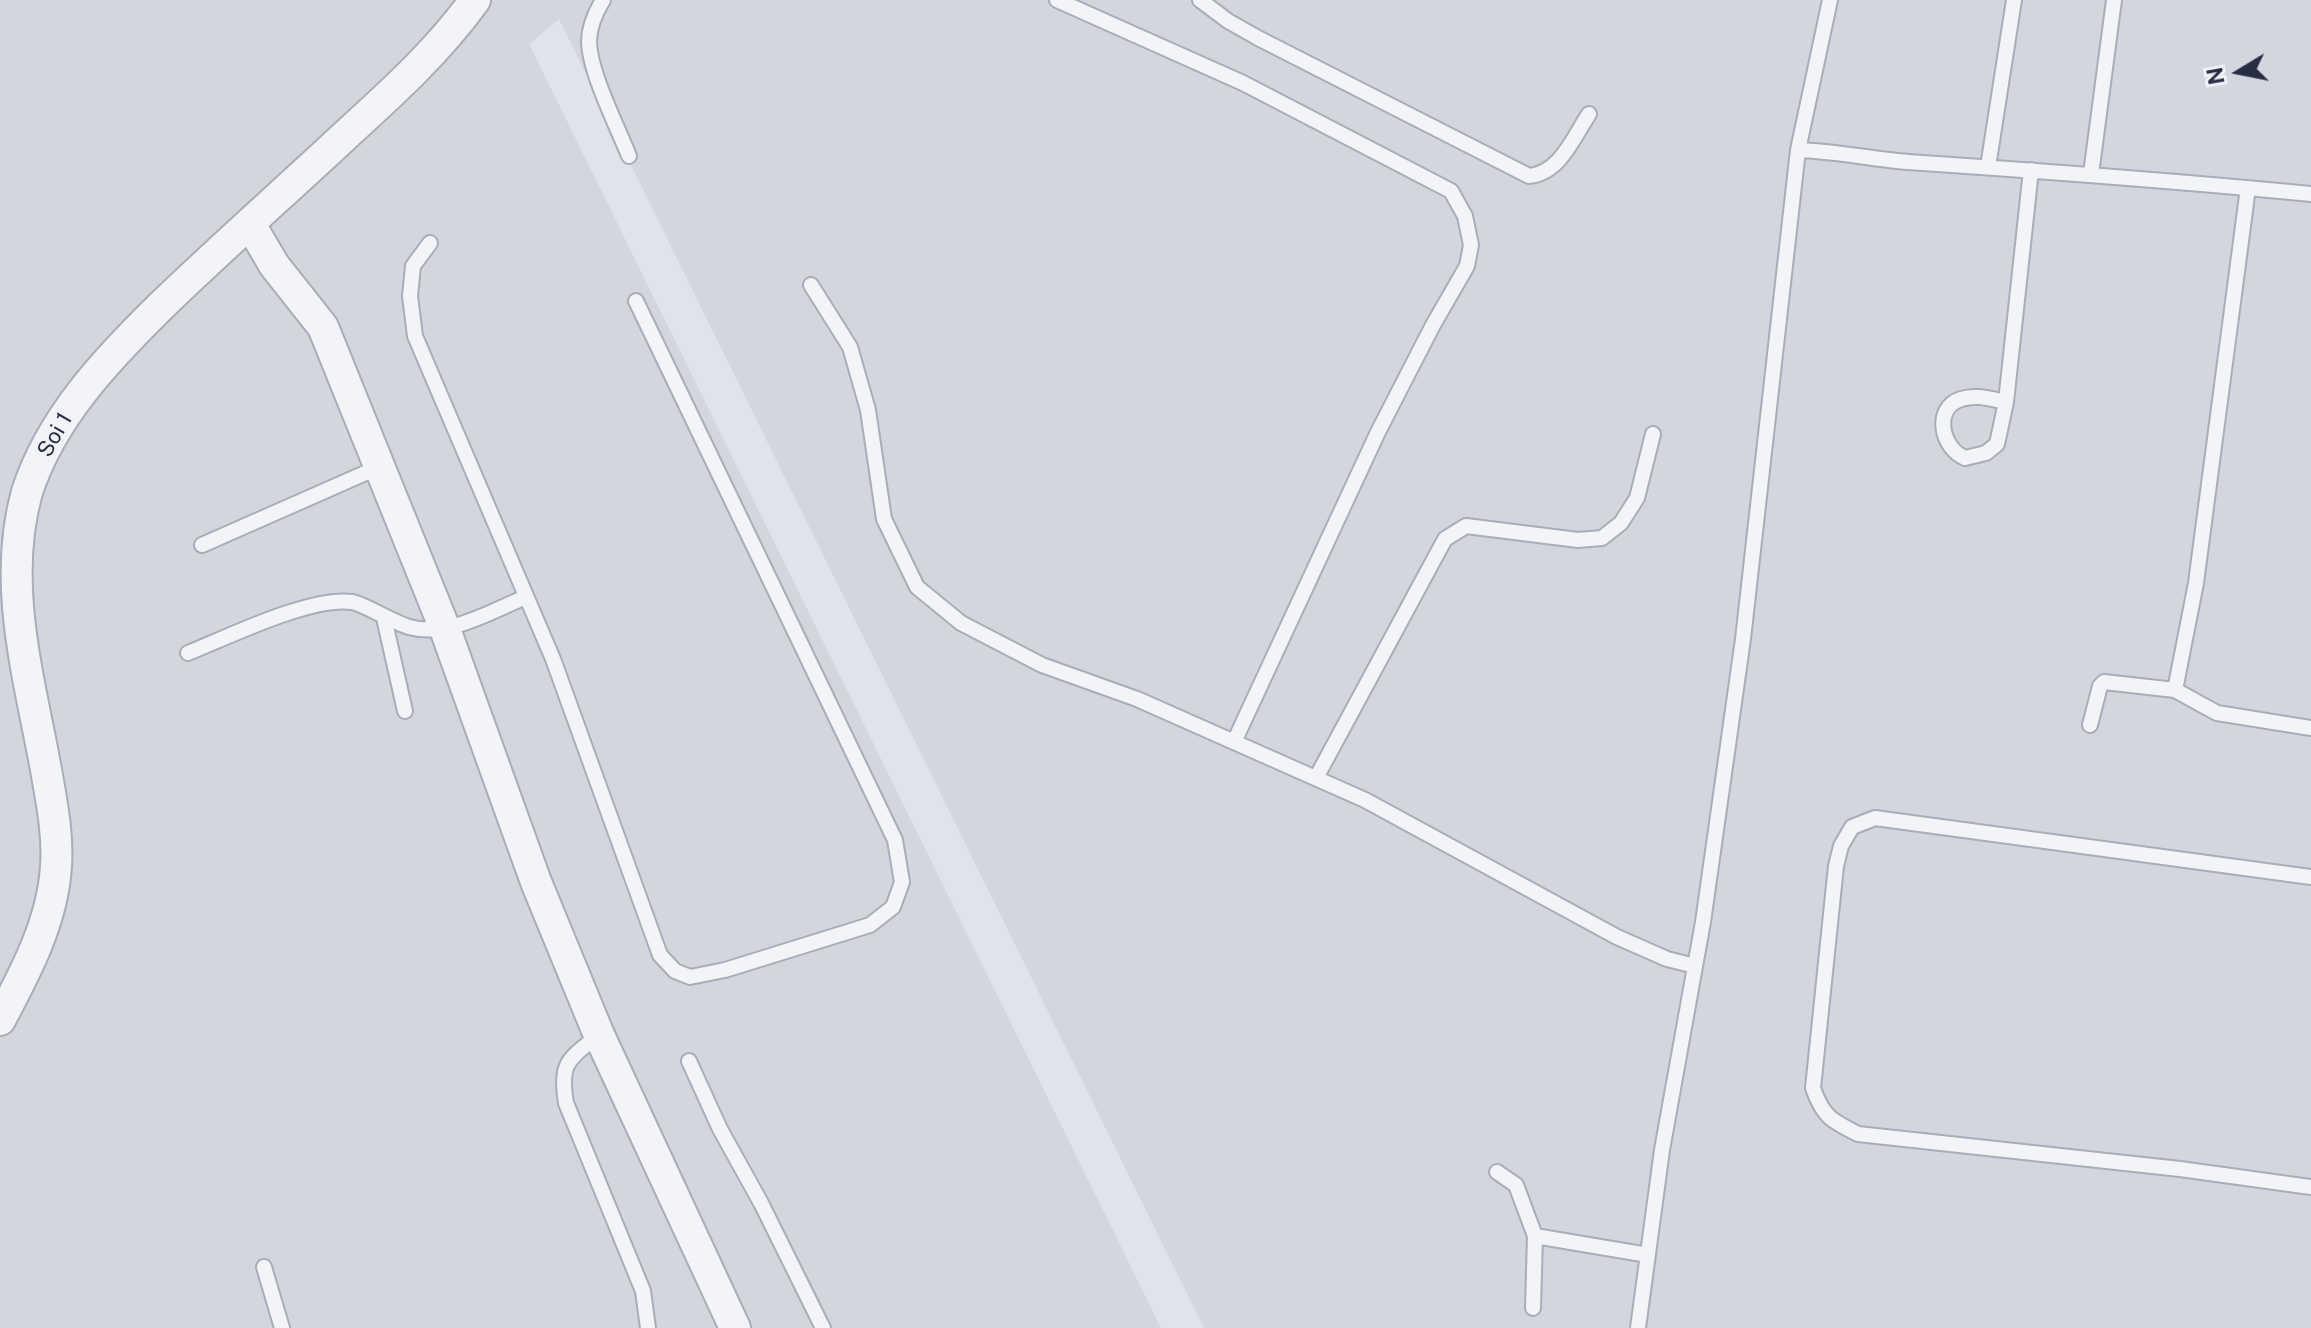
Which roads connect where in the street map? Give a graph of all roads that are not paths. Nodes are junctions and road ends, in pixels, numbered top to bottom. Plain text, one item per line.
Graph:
1 (475, 0) edge
2 (603, 0) edge
3 (1057, 0) edge
4 (1200, 0) edge
5 (1830, 0) edge
6 (2014, 0) edge
7 (2114, 0) edge
8 (1589, 114) dead end
9 (1798, 150) junction
10 (629, 156) dead end
11 (1988, 167) junction
12 (2031, 170) junction
13 (2091, 174) junction
14 (2248, 188) junction
15 (2311, 194) edge
16 (250, 224) junction
17 (430, 243) dead end
18 (811, 285) dead end
19 (636, 301) dead end
20 (2006, 402) junction
21 (1653, 434) dead end
22 (379, 467) junction
23 (202, 545) dead end
24 (526, 597) junction
25 (384, 618) junction
26 (445, 629) junction
27 (188, 653) dead end
28 (2175, 690) junction
29 (405, 711) dead end
30 (2090, 725) dead end
31 (2311, 728) edge
32 (1234, 742) junction
33 (1316, 778) junction
34 (2311, 877) edge
35 (1695, 966) junction
36 (0, 1020) edge
37 (599, 1035) junction
38 (689, 1061) dead end
39 (1497, 1172) dead end
40 (2311, 1187) edge
41 (1535, 1236) junction
42 (1648, 1255) junction
43 (264, 1267) dead end
44 (1533, 1308) dead end
45 (282, 1328) edge
46 (648, 1328) edge
47 (735, 1328) edge
48 (823, 1328) edge
49 (1638, 1328) edge

1 - 16 street, Soi 1
2 - 10 lane
3 - 32 lane
4 - 8 lane
5 - 9 lane
6 - 11 lane
7 - 13 lane
9 - 11 lane
9 - 35 lane
11 - 12 lane
12 - 13 lane
12 - 20 lane
13 - 14 lane
14 - 15 lane
14 - 28 lane
16 - 22 street
16 - 36 street, Soi 1
17 - 24 lane
18 - 32 lane
19 - 24 lane
20 - 20 lane
21 - 33 lane
22 - 23 lane
22 - 26 street
24 - 26 lane
25 - 26 lane
25 - 27 lane
25 - 29 lane
26 - 37 street
28 - 30 lane
28 - 31 lane
32 - 33 lane
33 - 35 lane
34 - 40 lane
35 - 42 lane
37 - 46 lane
37 - 47 street
38 - 48 lane
39 - 41 lane
41 - 42 lane
41 - 44 lane
42 - 49 lane
43 - 45 lane

